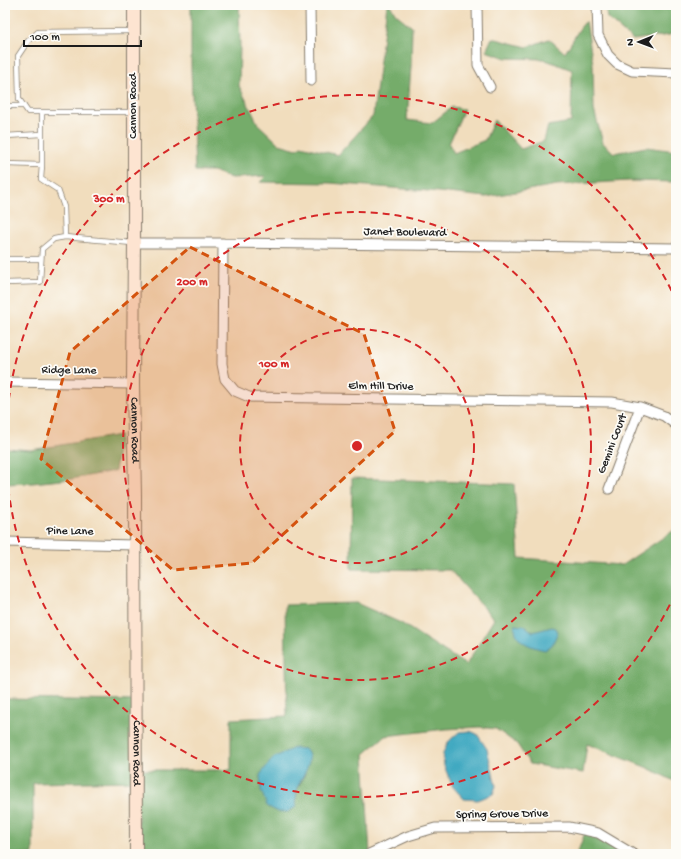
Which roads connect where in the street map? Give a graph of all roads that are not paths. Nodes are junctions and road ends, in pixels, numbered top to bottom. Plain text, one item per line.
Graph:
1 (134, 5) edge
2 (310, 5) edge
3 (477, 5) edge
4 (597, 5) edge
5 (134, 31) junction
6 (676, 73) edge
7 (311, 81) dead end
8 (490, 87) dead end
9 (5, 106) edge
10 (24, 106) junction
11 (42, 112) junction
12 (134, 112) junction
13 (42, 134) junction
14 (5, 136) edge
15 (5, 164) edge
16 (42, 165) junction
17 (65, 237) junction
18 (223, 242) junction
19 (134, 243) junction
20 (676, 248) edge
21 (5, 259) edge
22 (41, 259) junction
23 (5, 282) edge
24 (5, 382) edge
25 (133, 384) junction
26 (640, 407) junction
27 (676, 425) edge
28 (609, 489) dead end
29 (5, 542) edge
30 (135, 545) junction
31 (136, 854) edge
32 (369, 854) edge
33 (633, 854) edge

1 - 5 main road, Cannon Road
2 - 7 street
3 - 8 street
4 - 6 street
5 - 10 lane
5 - 12 main road, Cannon Road
9 - 10 lane
10 - 11 lane
11 - 12 lane
11 - 13 lane
12 - 19 main road, Cannon Road
13 - 14 lane
13 - 16 lane
15 - 16 lane
16 - 17 lane
17 - 19 lane
17 - 22 lane
18 - 19 street, Janet Boulevard
18 - 20 street, Janet Boulevard
18 - 26 street, Elm Hill Drive
19 - 25 main road, Cannon Road
21 - 22 lane
22 - 23 lane
24 - 25 street, Ridge Lane
25 - 30 main road, Cannon Road
26 - 27 street, Elm Hill Drive
26 - 28 street, Gemini Court
29 - 30 street, Pine Lane
30 - 31 main road, Cannon Road
32 - 33 street, Spring Grove Drive

